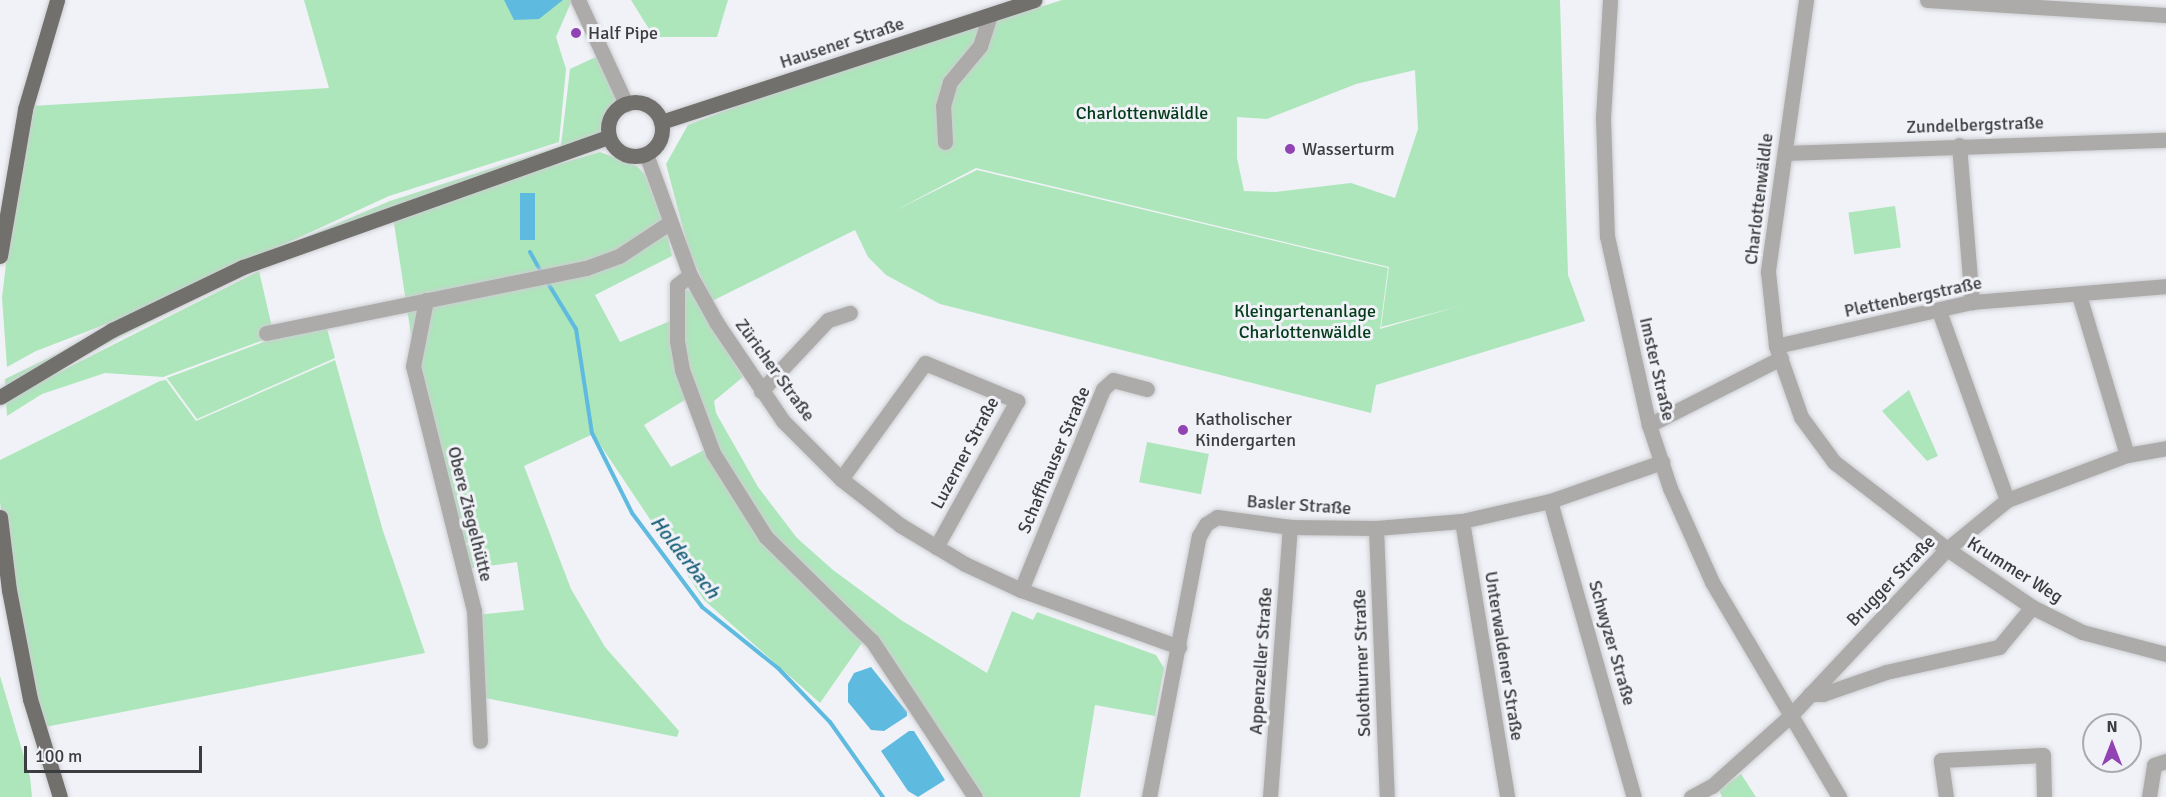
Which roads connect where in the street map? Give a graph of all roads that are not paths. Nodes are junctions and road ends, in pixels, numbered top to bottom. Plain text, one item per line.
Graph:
1 (57, 0) edge
2 (578, 0) edge
3 (1035, 0) edge
4 (1610, 0) edge
5 (1806, 0) edge
6 (1927, 0) edge
7 (2166, 15) edge
8 (990, 16) junction
9 (626, 104) junction
10 (661, 122) junction
11 (608, 137) junction
12 (2166, 140) edge
13 (945, 142) dead end
14 (1959, 145) junction
15 (1785, 153) junction
16 (646, 154) junction
17 (669, 223) junction
18 (0, 256) edge
19 (690, 274) junction
20 (2166, 286) edge
21 (2079, 295) junction
22 (426, 300) junction
23 (1972, 302) junction
24 (1939, 311) junction
25 (850, 313) dead end
26 (266, 333) dead end
27 (1778, 352) junction
28 (1147, 388) dead end
29 (761, 391) junction
30 (0, 397) edge
31 (1649, 425) junction
32 (2166, 448) edge
33 (2127, 455) junction
34 (1662, 462) junction
35 (841, 479) junction
36 (2007, 500) junction
37 (1550, 501) junction
38 (0, 517) edge
39 (1462, 521) junction
40 (1290, 527) junction
41 (1376, 528) junction
42 (936, 547) junction
43 (1947, 549) junction
44 (1022, 590) junction
45 (2032, 607) junction
46 (1179, 647) junction
47 (2166, 654) edge
48 (1810, 694) junction
49 (1789, 717) junction
50 (480, 741) dead end
51 (2166, 761) edge
52 (60, 797) edge
53 (975, 797) edge
54 (1149, 797) edge
55 (1270, 797) edge
56 (1387, 797) edge
57 (1507, 797) edge
58 (1634, 797) edge
59 (1691, 797) edge
60 (1839, 797) edge
61 (1946, 797) edge
62 (2044, 797) edge
63 (2149, 797) edge

1 - 18 main road
2 - 9 street
3 - 8 main road, Hausener Straße
4 - 31 street, Imster Straße
5 - 15 street, Charlottenwäldle
6 - 7 street
8 - 10 main road, Hausener Straße
8 - 13 street
9 - 10 main road
9 - 11 main road
10 - 16 main road
11 - 16 main road
11 - 30 main road
12 - 14 street, Zundelbergstraße
14 - 15 street, Zundelbergstraße
14 - 23 street
15 - 27 street, Charlottenwäldle
16 - 17 street, Züricher Straße
17 - 19 street, Züricher Straße
17 - 22 street
19 - 29 street, Züricher Straße
19 - 53 street
20 - 21 street, Plettenbergstraße
21 - 23 street, Plettenbergstraße
21 - 33 street
22 - 26 street
22 - 50 street, Obere Ziegelhütte
23 - 24 street, Plettenbergstraße
24 - 27 street, Plettenbergstraße
24 - 36 street
25 - 29 street
27 - 31 street, Plettenbergstraße
27 - 43 street, Charlottenwäldle
28 - 44 street, Schaffhauser Straße
29 - 35 street, Züricher Straße
31 - 34 street, Imster Straße
32 - 33 street, Brugger Straße
33 - 36 street, Brugger Straße
34 - 37 street, Basler Straße
34 - 49 street, Imster Straße
35 - 42 street, Züricher Straße
35 - 42 street, Luzerner Straße
36 - 43 street, Brugger Straße
37 - 39 street, Basler Straße
37 - 58 street, Schwyzer Straße
38 - 52 main road
39 - 41 street, Basler Straße
39 - 57 street, Unterwaldener Straße
40 - 41 street, Basler Straße
40 - 46 street, Basler Straße
40 - 55 street, Appenzeller Straße
41 - 56 street, Solothurner Straße
42 - 44 street, Züricher Straße
43 - 45 street, Krummer Weg
43 - 48 street, Brugger Straße
44 - 46 street, Züricher Straße
45 - 47 street, Krummer Weg
45 - 48 street
46 - 54 street, Basler Straße
48 - 49 street, Brugger Straße
49 - 59 street
49 - 60 street, Imster Straße
51 - 63 street
61 - 62 street

